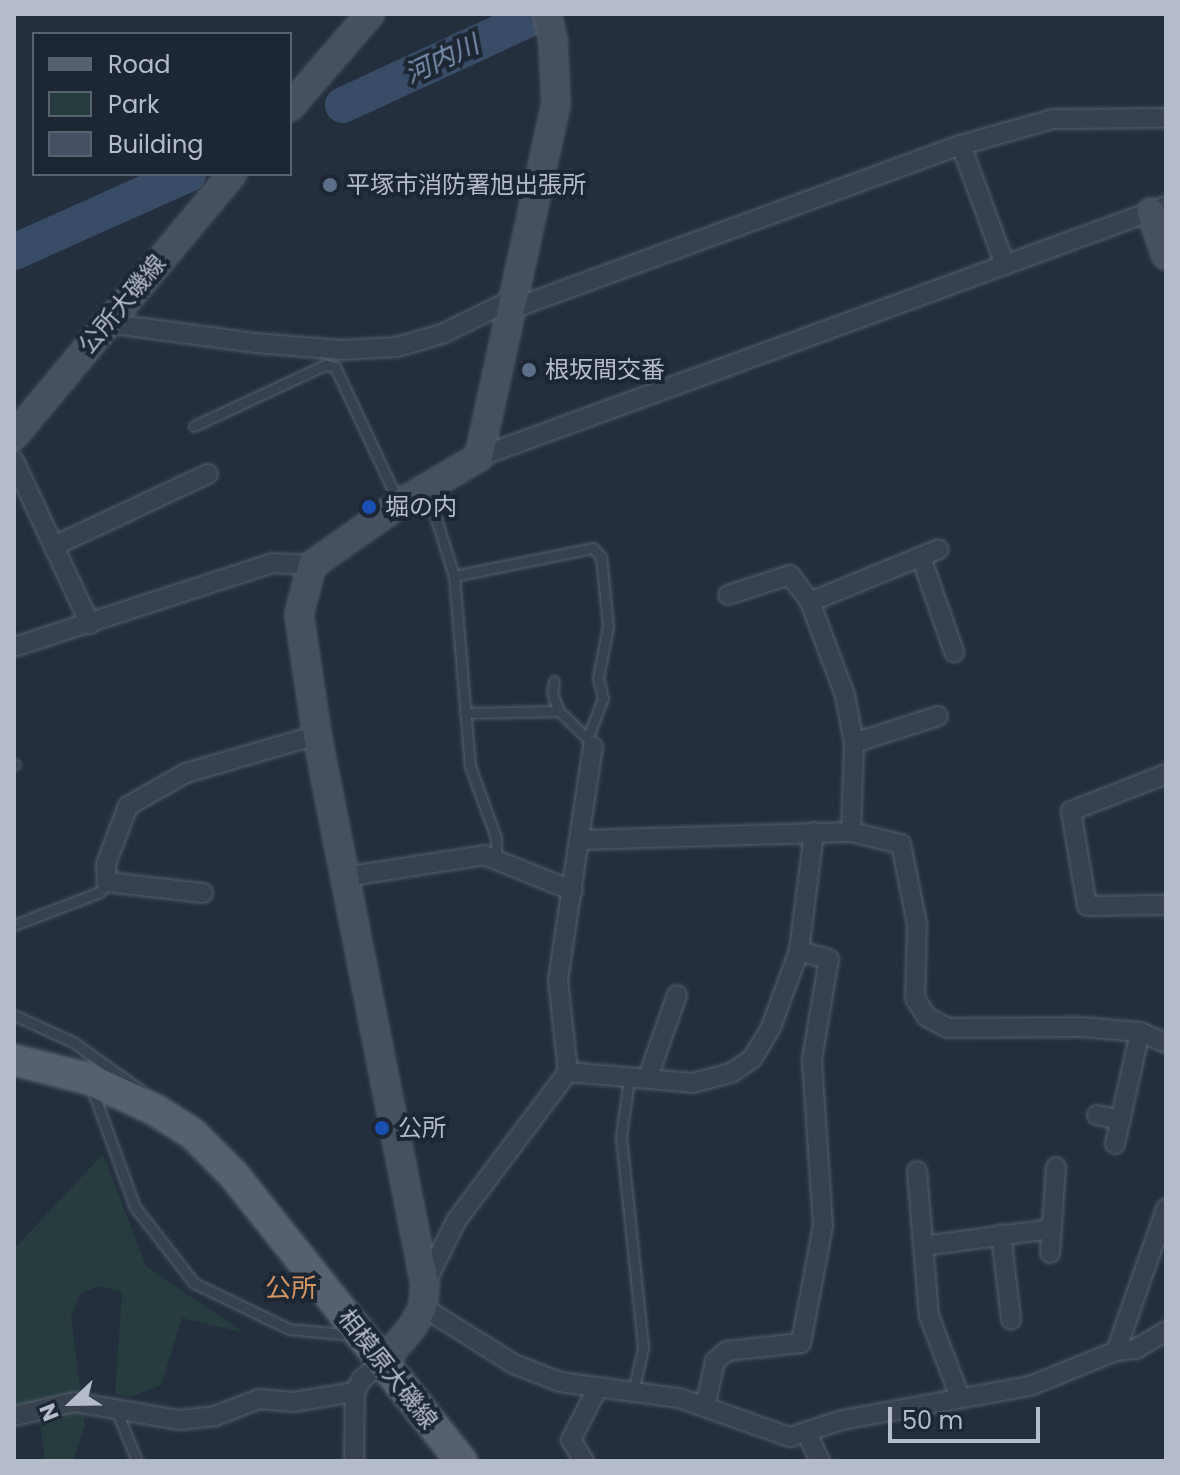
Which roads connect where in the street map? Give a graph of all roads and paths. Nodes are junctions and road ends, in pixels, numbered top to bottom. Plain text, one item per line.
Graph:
1 (370, 14) edge
2 (548, 20) edge
3 (292, 105) edge
4 (1166, 118) edge
5 (961, 145) junction
6 (230, 176) edge
7 (1159, 209) edge
8 (1166, 256) edge
9 (1005, 265) junction
10 (513, 304) junction
11 (106, 323) junction
12 (194, 426) dead end
13 (14, 436) edge
14 (479, 457) junction
15 (14, 461) edge
16 (208, 474) dead end
17 (426, 488) junction
18 (399, 504) junction
19 (54, 546) junction
20 (939, 549) dead end
21 (921, 557) junction
22 (312, 565) junction
23 (454, 576) junction
24 (728, 595) dead end
25 (810, 602) junction
26 (90, 624) junction
27 (14, 647) edge
28 (954, 652) dead end
29 (554, 681) dead end
30 (559, 711) junction
31 (465, 713) junction
32 (938, 716) dead end
33 (317, 735) junction
34 (590, 742) junction
35 (854, 743) junction
36 (1166, 774) edge
37 (814, 832) junction
38 (851, 832) junction
39 (581, 840) junction
40 (496, 860) junction
41 (344, 877) junction
42 (107, 882) junction
43 (573, 891) junction
44 (203, 893) dead end
45 (1166, 905) edge
46 (14, 925) edge
47 (799, 951) junction
48 (677, 995) dead end
49 (14, 1015) edge
50 (1140, 1032) junction
51 (1166, 1043) edge
52 (14, 1060) edge
53 (568, 1072) junction
54 (639, 1078) junction
55 (89, 1079) junction
56 (157, 1111) junction
57 (1097, 1115) dead end
58 (1120, 1120) junction
59 (1115, 1144) dead end
60 (1056, 1167) dead end
61 (917, 1171) dead end
62 (1166, 1209) edge
63 (1050, 1229) junction
64 (1001, 1234) junction
65 (923, 1246) junction
66 (1050, 1253) dead end
67 (424, 1296) junction
68 (1011, 1319) dead end
69 (1166, 1331) edge
70 (359, 1332) junction
71 (1116, 1351) junction
72 (383, 1362) junction
73 (598, 1387) junction
74 (355, 1392) junction
75 (633, 1392) junction
76 (960, 1397) junction
77 (705, 1407) junction
78 (117, 1412) junction
79 (14, 1416) edge
80 (806, 1432) junction
81 (137, 1461) edge
82 (354, 1461) edge
83 (461, 1461) edge
84 (584, 1461) edge
85 (820, 1461) edge

1 - 3 street
2 - 10 street
4 - 5 street
5 - 9 street
5 - 10 street
6 - 11 street, 公所大磯線
7 - 8 street
7 - 9 street
9 - 14 street
10 - 11 street
10 - 14 street
11 - 13 street, 公所大磯線
12 - 18 lane
14 - 17 street
15 - 19 street
16 - 19 street
17 - 18 street
17 - 23 lane
18 - 22 street
19 - 26 street
20 - 21 street
21 - 25 street
21 - 28 street
22 - 26 street
22 - 33 street
23 - 31 lane
23 - 34 lane
24 - 25 street
25 - 35 street
26 - 27 street
29 - 30 lane
30 - 31 lane
30 - 34 lane
31 - 40 lane
32 - 35 street
33 - 41 street
33 - 42 street
34 - 39 street
35 - 38 street
36 - 45 street
37 - 38 street
37 - 39 street
37 - 47 street
38 - 50 street
39 - 43 street
40 - 41 street
40 - 43 street
41 - 67 street
42 - 44 street
42 - 46 lane
43 - 53 street
47 - 54 street
47 - 77 street
48 - 54 street
49 - 56 lane
50 - 51 street
50 - 58 street
52 - 55 main road, 相模原大磯線
53 - 54 street
53 - 67 street
54 - 75 lane
55 - 56 main road, 相模原大磯線
55 - 70 lane
56 - 70 main road, 相模原大磯線
57 - 58 street
58 - 59 street
60 - 63 street
61 - 65 street
62 - 71 street
63 - 64 street
63 - 66 street
64 - 65 street
64 - 68 street
65 - 76 street
67 - 72 street
67 - 73 street
69 - 71 street
70 - 72 main road, 相模原大磯線
71 - 76 street
72 - 74 street
72 - 83 main road, 相模原大磯線
73 - 75 street
73 - 84 street
74 - 78 street
74 - 82 street
75 - 77 street
76 - 80 street
77 - 80 street
78 - 79 street
78 - 81 lane
80 - 85 street

